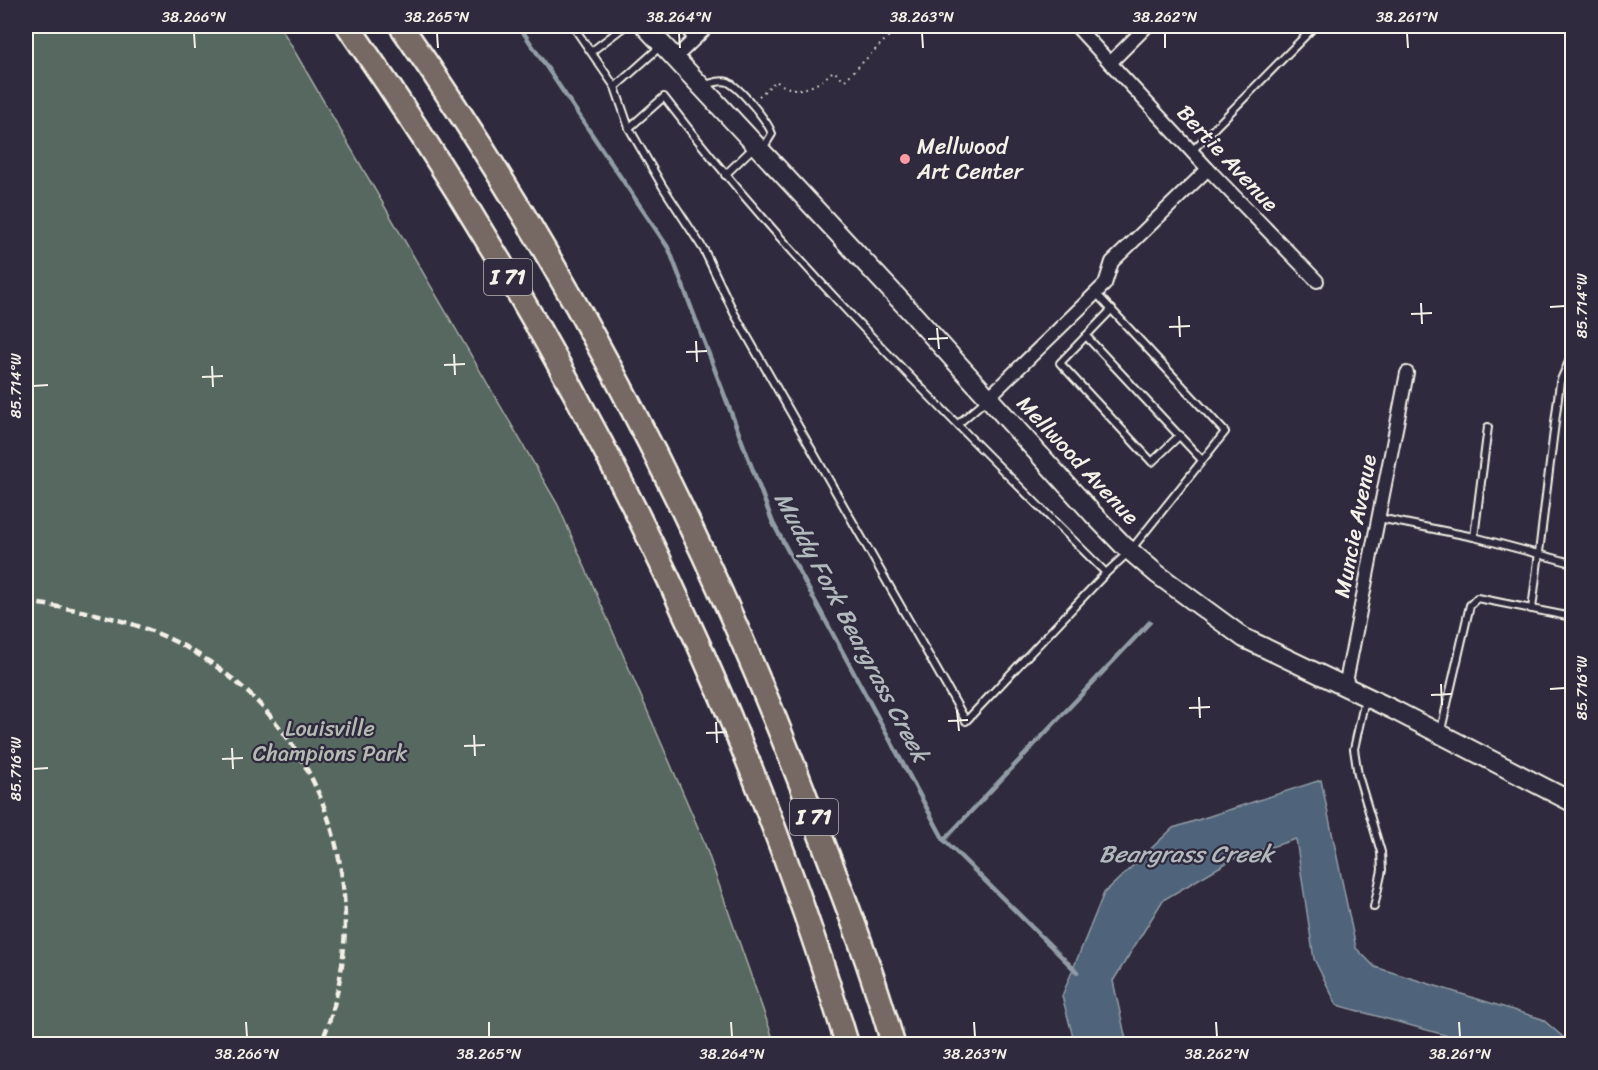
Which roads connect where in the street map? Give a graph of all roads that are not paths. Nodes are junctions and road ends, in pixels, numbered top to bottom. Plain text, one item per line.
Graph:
1 (348, 26) edge
2 (400, 26) edge
3 (573, 26) edge
4 (625, 26) edge
5 (645, 26) edge
6 (680, 26) edge
7 (708, 26) edge
8 (1076, 26) edge
9 (1147, 26) edge
10 (1315, 26) edge
11 (693, 40) junction
12 (592, 51) junction
13 (669, 51) junction
14 (1110, 63) junction
15 (615, 87) junction
16 (629, 128) junction
17 (759, 147) junction
18 (1192, 151) junction
19 (1208, 169) junction
20 (725, 175) junction
21 (1317, 281) dead end
22 (1096, 292) junction
23 (1112, 309) junction
24 (1086, 336) junction
25 (1570, 357) dead end
26 (1407, 373) dead end
27 (988, 398) junction
28 (958, 424) junction
29 (1488, 427) dead end
30 (1180, 435) junction
31 (1201, 459) junction
32 (1378, 518) junction
33 (1474, 537) junction
34 (1130, 551) junction
35 (1540, 555) junction
36 (1572, 563) edge
37 (1106, 573) junction
38 (1532, 609) junction
39 (1572, 617) edge
40 (1345, 687) junction
41 (1365, 698) junction
42 (1440, 734) junction
43 (1572, 802) edge
44 (1374, 907) dead end
45 (848, 1044) edge
46 (893, 1044) edge

1 - 45 highway, I 71
2 - 46 highway, I 71
3 - 12 lane
4 - 12 lane
5 - 13 street, Mellwood Avenue
6 - 11 lane
7 - 11 street
8 - 14 street, Bertie Avenue
9 - 14 street
10 - 18 lane
11 - 13 street
12 - 15 lane
13 - 15 lane
13 - 17 street, Mellwood Avenue
14 - 18 street, Bertie Avenue
15 - 16 lane
16 - 20 lane
16 - 37 lane
17 - 20 lane
17 - 27 street, Mellwood Avenue
18 - 19 street, Bertie Avenue
19 - 21 street, Bertie Avenue
19 - 22 street
20 - 28 lane
22 - 23 lane
22 - 27 street
23 - 24 lane
23 - 31 lane
24 - 30 lane
24 - 30 lane
25 - 35 lane
26 - 32 street, Muncie Avenue
27 - 28 lane
27 - 34 street, Mellwood Avenue
28 - 37 lane
29 - 33 lane
30 - 31 lane
31 - 34 lane
32 - 33 lane
32 - 40 street, Muncie Avenue
33 - 35 lane
34 - 37 lane
34 - 40 street, Mellwood Avenue
35 - 36 lane
35 - 38 lane
38 - 39 lane
38 - 42 lane
40 - 41 street, Mellwood Avenue
41 - 42 street, Mellwood Avenue
41 - 44 lane
42 - 43 street, Mellwood Avenue

